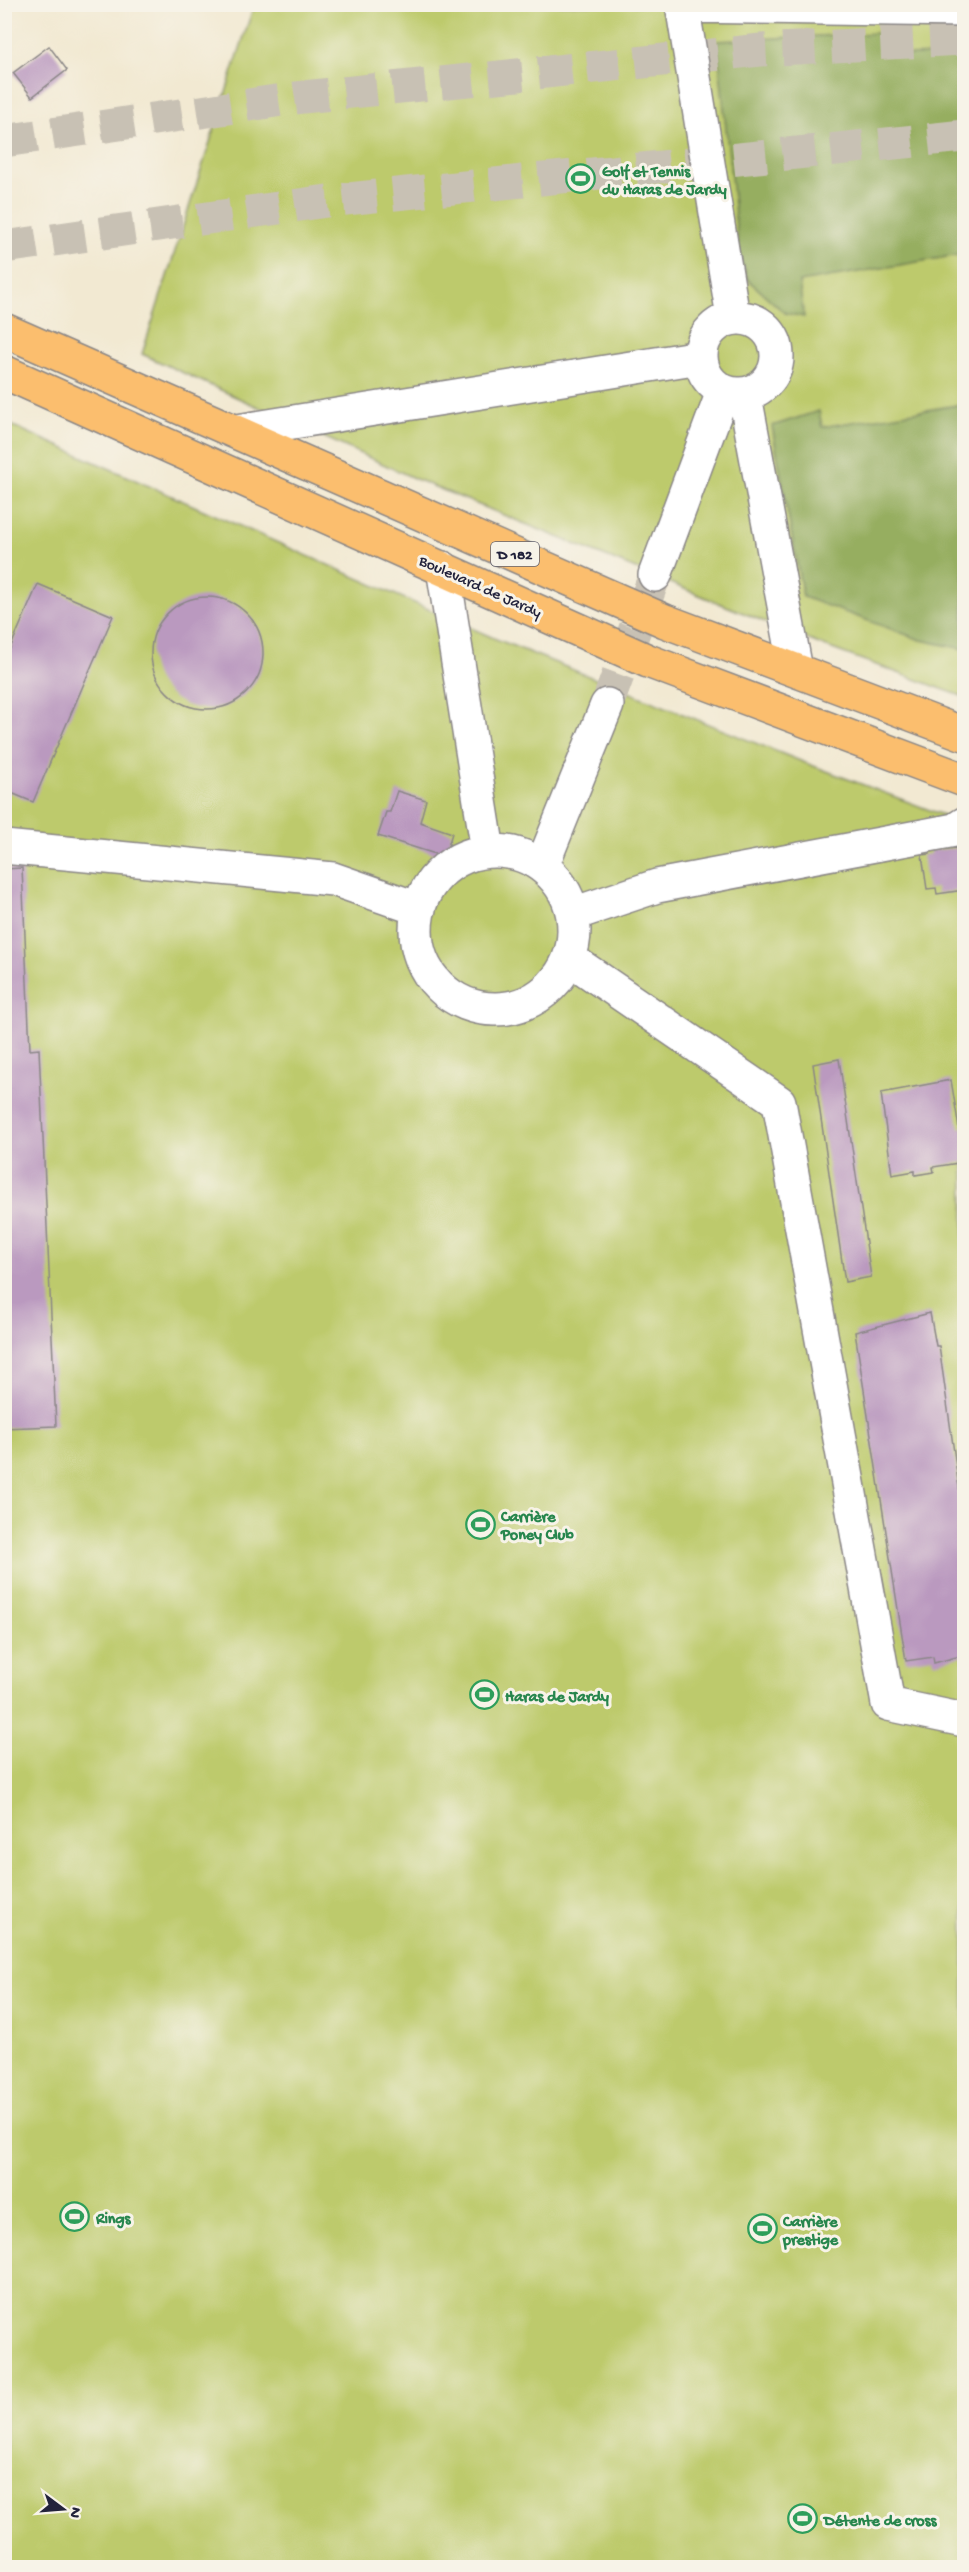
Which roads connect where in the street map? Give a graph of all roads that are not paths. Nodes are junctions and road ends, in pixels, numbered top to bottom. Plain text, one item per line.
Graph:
1 (682, 5) edge
2 (964, 10) edge
3 (733, 317) junction
4 (4, 330) edge
5 (700, 357) junction
6 (4, 372) edge
7 (734, 394) junction
8 (237, 431) junction
9 (443, 568) junction
10 (655, 575) tunnel mouth
11 (796, 670) junction
12 (607, 705) tunnel mouth
13 (964, 734) edge
14 (964, 780) edge
15 (964, 824) edge
16 (4, 847) edge
17 (488, 851) junction
18 (543, 866) junction
19 (419, 909) junction
20 (573, 914) junction
21 (570, 959) junction
22 (964, 1720) edge

1 - 2 lane
1 - 3 lane
3 - 5 lane
3 - 7 lane
4 - 8 main road, D 182
5 - 7 lane
5 - 8 lane
6 - 9 main road, Boulevard de Jardy / D 182
7 - 10 lane
7 - 11 lane
8 - 11 main road, D 182
9 - 14 main road, Boulevard de Jardy / D 182
9 - 17 lane
11 - 13 main road, D 182
12 - 18 lane
15 - 20 lane
16 - 19 lane
17 - 18 lane
17 - 19 lane
18 - 20 lane
19 - 21 lane
20 - 21 lane
21 - 22 lane

